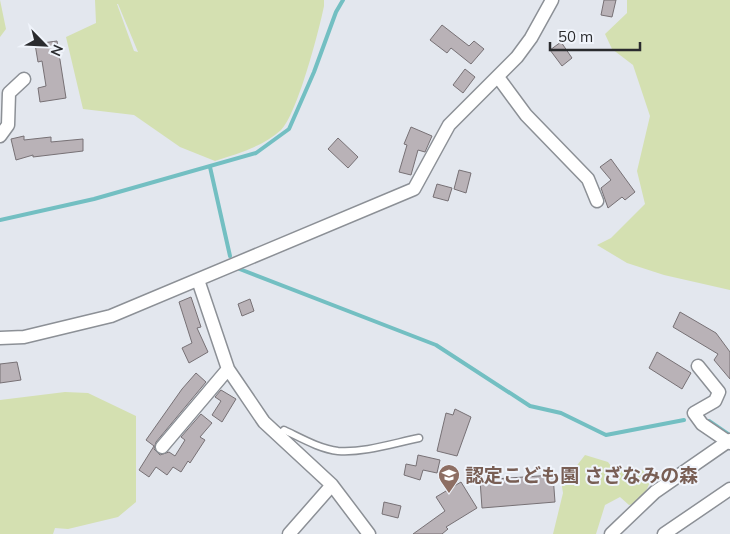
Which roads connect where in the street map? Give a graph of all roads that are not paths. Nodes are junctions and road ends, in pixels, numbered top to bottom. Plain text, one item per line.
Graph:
1 (552, 0) edge
2 (498, 77) junction
3 (24, 79) dead end
4 (0, 136) edge
5 (597, 200) dead end
6 (198, 280) junction
7 (0, 338) edge
8 (698, 366) dead end
9 (228, 369) junction
10 (279, 435) junction
11 (419, 438) dead end
12 (729, 441) edge
13 (162, 447) dead end
14 (332, 485) junction
15 (730, 489) edge
16 (289, 534) edge
17 (369, 534) edge
18 (611, 534) edge
19 (664, 534) edge

1 - 2 street
2 - 5 street
2 - 6 street
3 - 4 street
6 - 7 street
6 - 9 street
8 - 12 street
9 - 10 street
9 - 13 street
10 - 11 lane
10 - 14 street
12 - 18 street
14 - 16 street
14 - 17 street
15 - 19 street

